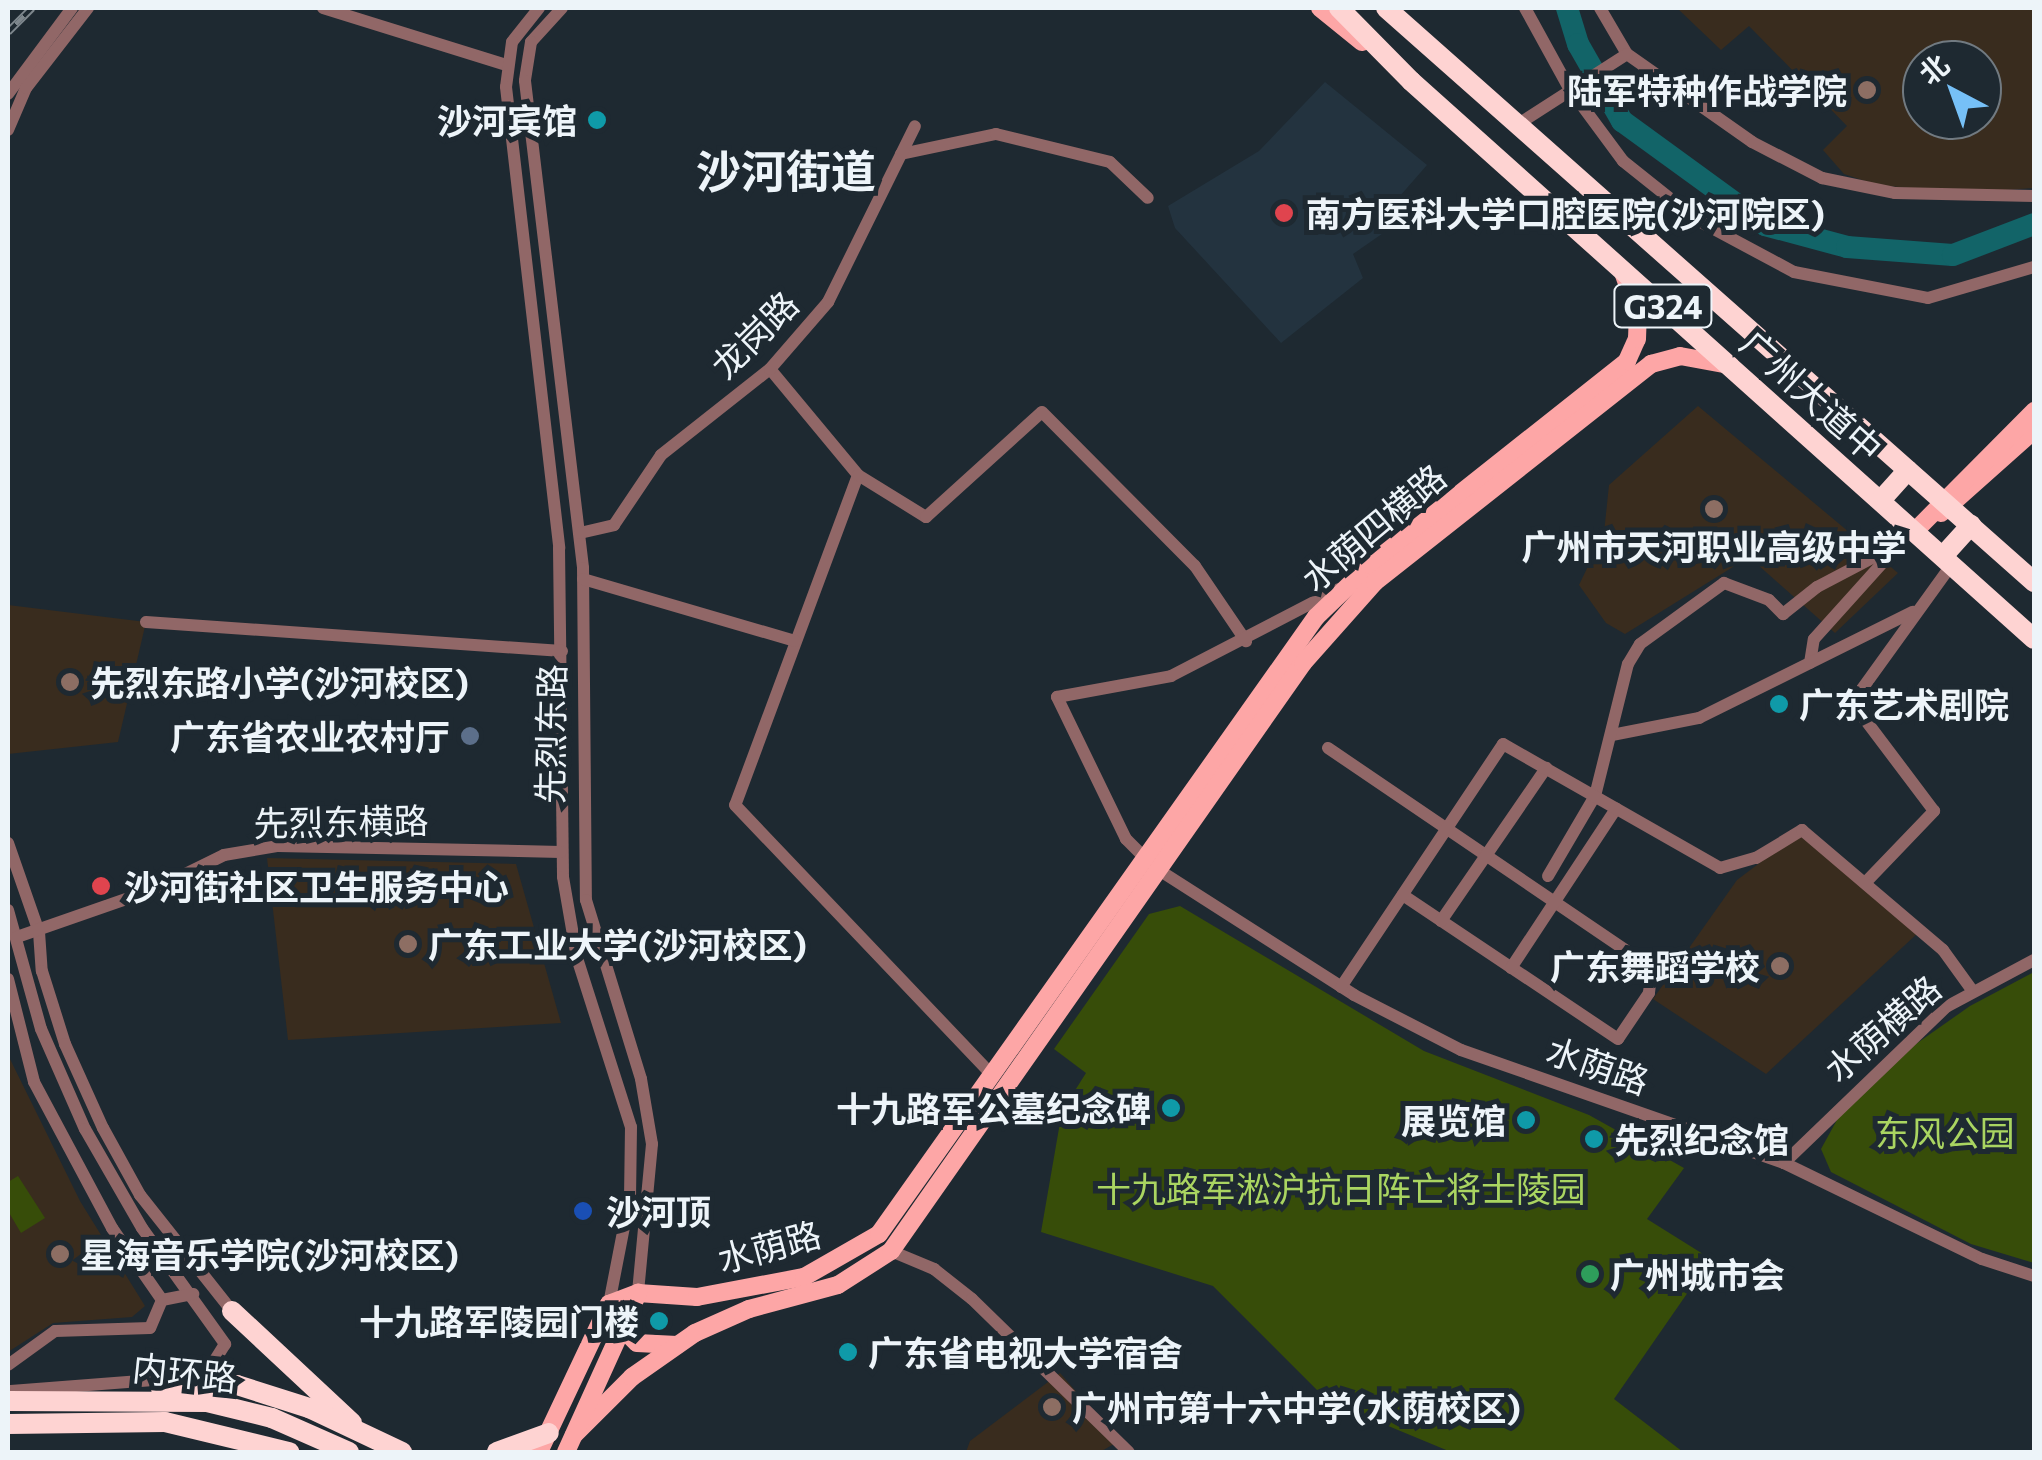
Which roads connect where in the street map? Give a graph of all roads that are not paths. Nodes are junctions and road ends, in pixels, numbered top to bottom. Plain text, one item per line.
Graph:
1 (72, 8) edge
2 (88, 8) edge
3 (323, 8) edge
4 (539, 8) edge
5 (562, 8) edge
6 (1320, 8) edge
7 (1340, 8) edge
8 (1386, 8) edge
9 (1398, 8) edge
10 (1525, 8) edge
11 (1600, 8) edge
12 (1438, 50) junction
13 (1626, 54) junction
14 (506, 65) junction
15 (1410, 81) junction
16 (16, 88) edge
17 (1569, 88) junction
18 (1520, 123) junction
19 (914, 126) dead end
20 (8, 130) edge
21 (901, 154) junction
22 (2034, 196) edge
23 (1148, 198) dead end
24 (2034, 267) edge
25 (1622, 270) junction
26 (1730, 366) junction
27 (770, 369) junction
28 (2034, 411) edge
29 (2034, 430) edge
30 (1908, 470) junction
31 (858, 475) junction
32 (1881, 500) junction
33 (1946, 503) junction
34 (1971, 526) junction
35 (580, 533) junction
36 (1909, 534) junction
37 (1948, 560) junction
38 (583, 579) junction
39 (2034, 582) edge
40 (1346, 586) junction
41 (1918, 609) junction
42 (146, 622) dead end
43 (585, 627) junction
44 (562, 628) junction
45 (2034, 639) edge
46 (1246, 640) junction
47 (795, 642) junction
48 (562, 651) junction
49 (1810, 663) junction
50 (1612, 735) junction
51 (1328, 748) dead end
52 (1546, 768) junction
53 (1595, 796) junction
54 (1616, 808) junction
55 (1446, 830) junction
56 (8, 843) edge
57 (562, 852) junction
58 (1486, 855) junction
59 (1147, 860) junction
60 (1162, 872) junction
61 (1548, 876) dead end
62 (1865, 883) junction
63 (1402, 896) junction
64 (1555, 902) junction
65 (8, 910) edge
66 (1441, 921) junction
67 (38, 932) junction
68 (18, 936) junction
69 (2034, 960) edge
70 (1512, 968) junction
71 (8, 979) edge
72 (1342, 987) junction
73 (1972, 990) junction
74 (993, 1076) junction
75 (1784, 1163) junction
76 (892, 1251) junction
77 (2034, 1276) edge
78 (638, 1293) junction
79 (192, 1294) junction
80 (162, 1300) junction
81 (610, 1304) junction
82 (232, 1311) joint
83 (623, 1332) junction
84 (678, 1344) junction
85 (8, 1364) edge
86 (8, 1391) edge
87 (54, 1399) junction
88 (8, 1401) edge
89 (8, 1424) edge
90 (549, 1433) junction
91 (574, 1434) junction
92 (289, 1452) edge
93 (349, 1452) edge
94 (399, 1452) edge
95 (497, 1452) edge
96 (538, 1452) edge
97 (566, 1452) edge
98 (1128, 1452) edge

1 - 16 street
2 - 16 street
3 - 14 street
4 - 14 street
5 - 35 street, 先烈东路
6 - 15 main road, 广州大道中 / G324
7 - 15 highway, 广州大道中
8 - 12 highway, 广州大道中
9 - 12 main road, 广州大道中 / G324
10 - 17 street
11 - 13 street
12 - 18 highway, 广州大道中 / G324
13 - 17 street
13 - 22 street
14 - 44 street, 先烈东路
15 - 25 highway, 广州大道中 / G324
16 - 20 street
17 - 18 street
17 - 24 street
18 - 30 highway, 广州大道中 / G324
19 - 21 street, 龙岗路
21 - 23 street
21 - 27 street, 龙岗路
25 - 26 highway, 广州大道中 / G324
25 - 40 main road, 水荫四横路
26 - 32 highway, 广州大道中 / G324
26 - 60 main road, 水荫四横路
27 - 31 street
27 - 35 street, 龙岗路
28 - 33 main road
29 - 33 main road
30 - 32 highway
30 - 33 highway, 广州大道中 / G324
31 - 46 street
31 - 47 street
32 - 36 highway, 广州大道中 / G324
33 - 34 highway, 广州大道中 / G324
33 - 36 main road
34 - 37 highway
34 - 39 highway, 广州大道中 / G324
35 - 38 street, 先烈东路
36 - 37 highway, 广州大道中 / G324
36 - 49 street
36 - 50 street
37 - 41 street
37 - 45 highway, 广州大道中 / G324
38 - 43 street, 先烈东路
38 - 47 street
40 - 46 street
40 - 59 main road, 水荫四横路
41 - 49 street
41 - 62 street
42 - 48 street
43 - 44 street
43 - 78 street, 先烈东路
44 - 48 street, 先烈东路
46 - 59 street
47 - 74 street
48 - 57 street, 先烈东路
49 - 50 street
50 - 53 street
51 - 55 street
52 - 53 street
52 - 55 street
52 - 58 street
53 - 54 street
53 - 61 street
54 - 62 street
54 - 64 street
55 - 58 street
55 - 63 street
56 - 67 street
57 - 67 street, 先烈东横路
57 - 81 street, 先烈东路
58 - 64 street
58 - 66 street
59 - 60 main road, 水荫路
59 - 74 main road, 水荫路
60 - 72 street, 水荫路
60 - 76 main road, 水荫路
62 - 73 street
63 - 66 street
63 - 72 street
64 - 70 street
64 - 70 street
65 - 68 street
66 - 70 street
67 - 68 street, 先烈东横路
67 - 82 street
68 - 79 street
69 - 73 street, 水荫横路
71 - 80 street
72 - 75 street, 水荫路
73 - 75 street, 水荫横路
74 - 78 main road, 水荫路
75 - 77 street, 水荫路
76 - 84 main road, 水荫路
76 - 98 street
78 - 81 main road, 水荫路
78 - 83 main road, 先烈东路
79 - 80 street
79 - 86 street
80 - 85 street
81 - 83 main road
81 - 90 main road, 先烈东路
82 - 94 highway
83 - 84 main road
83 - 91 main road, 先烈东路
84 - 91 main road, 水荫路
87 - 88 highway, 内环路
87 - 93 highway, 内环路
87 - 94 highway, bridge
89 - 92 highway, 内环路
90 - 95 highway
90 - 96 main road, 先烈东路
91 - 97 main road, 先烈东路

